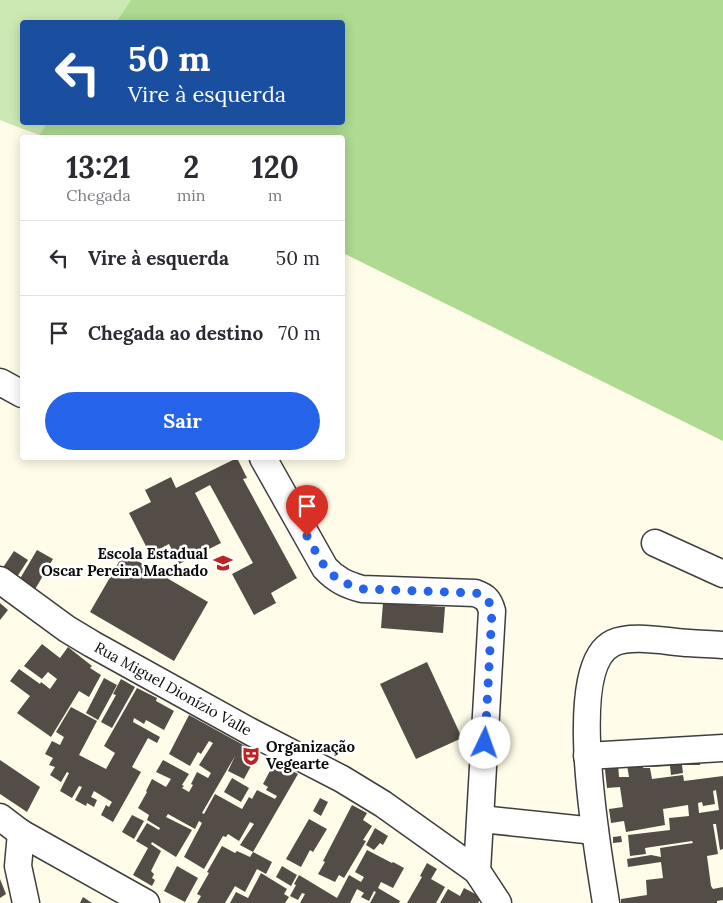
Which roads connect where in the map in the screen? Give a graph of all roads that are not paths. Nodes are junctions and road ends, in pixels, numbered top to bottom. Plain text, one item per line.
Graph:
1 (0, 382) edge
2 (20, 393) edge
3 (264, 460) edge
4 (655, 543) dead end
5 (723, 574) edge
6 (0, 580) edge
7 (723, 644) edge
8 (723, 748) edge
9 (587, 756) junction
10 (0, 817) edge
11 (481, 819) junction
12 (595, 832) junction
13 (21, 833) junction
14 (477, 871) junction
15 (26, 903) edge
16 (146, 903) edge
17 (498, 903) edge
18 (606, 903) edge

1 - 2 street
3 - 11 street
4 - 5 street
6 - 14 street, Rua Miguel Dionízio Valle
7 - 9 street
8 - 9 street
9 - 12 street
10 - 13 street
11 - 12 street
11 - 14 street
12 - 18 street
13 - 15 street
13 - 16 street
14 - 17 street

